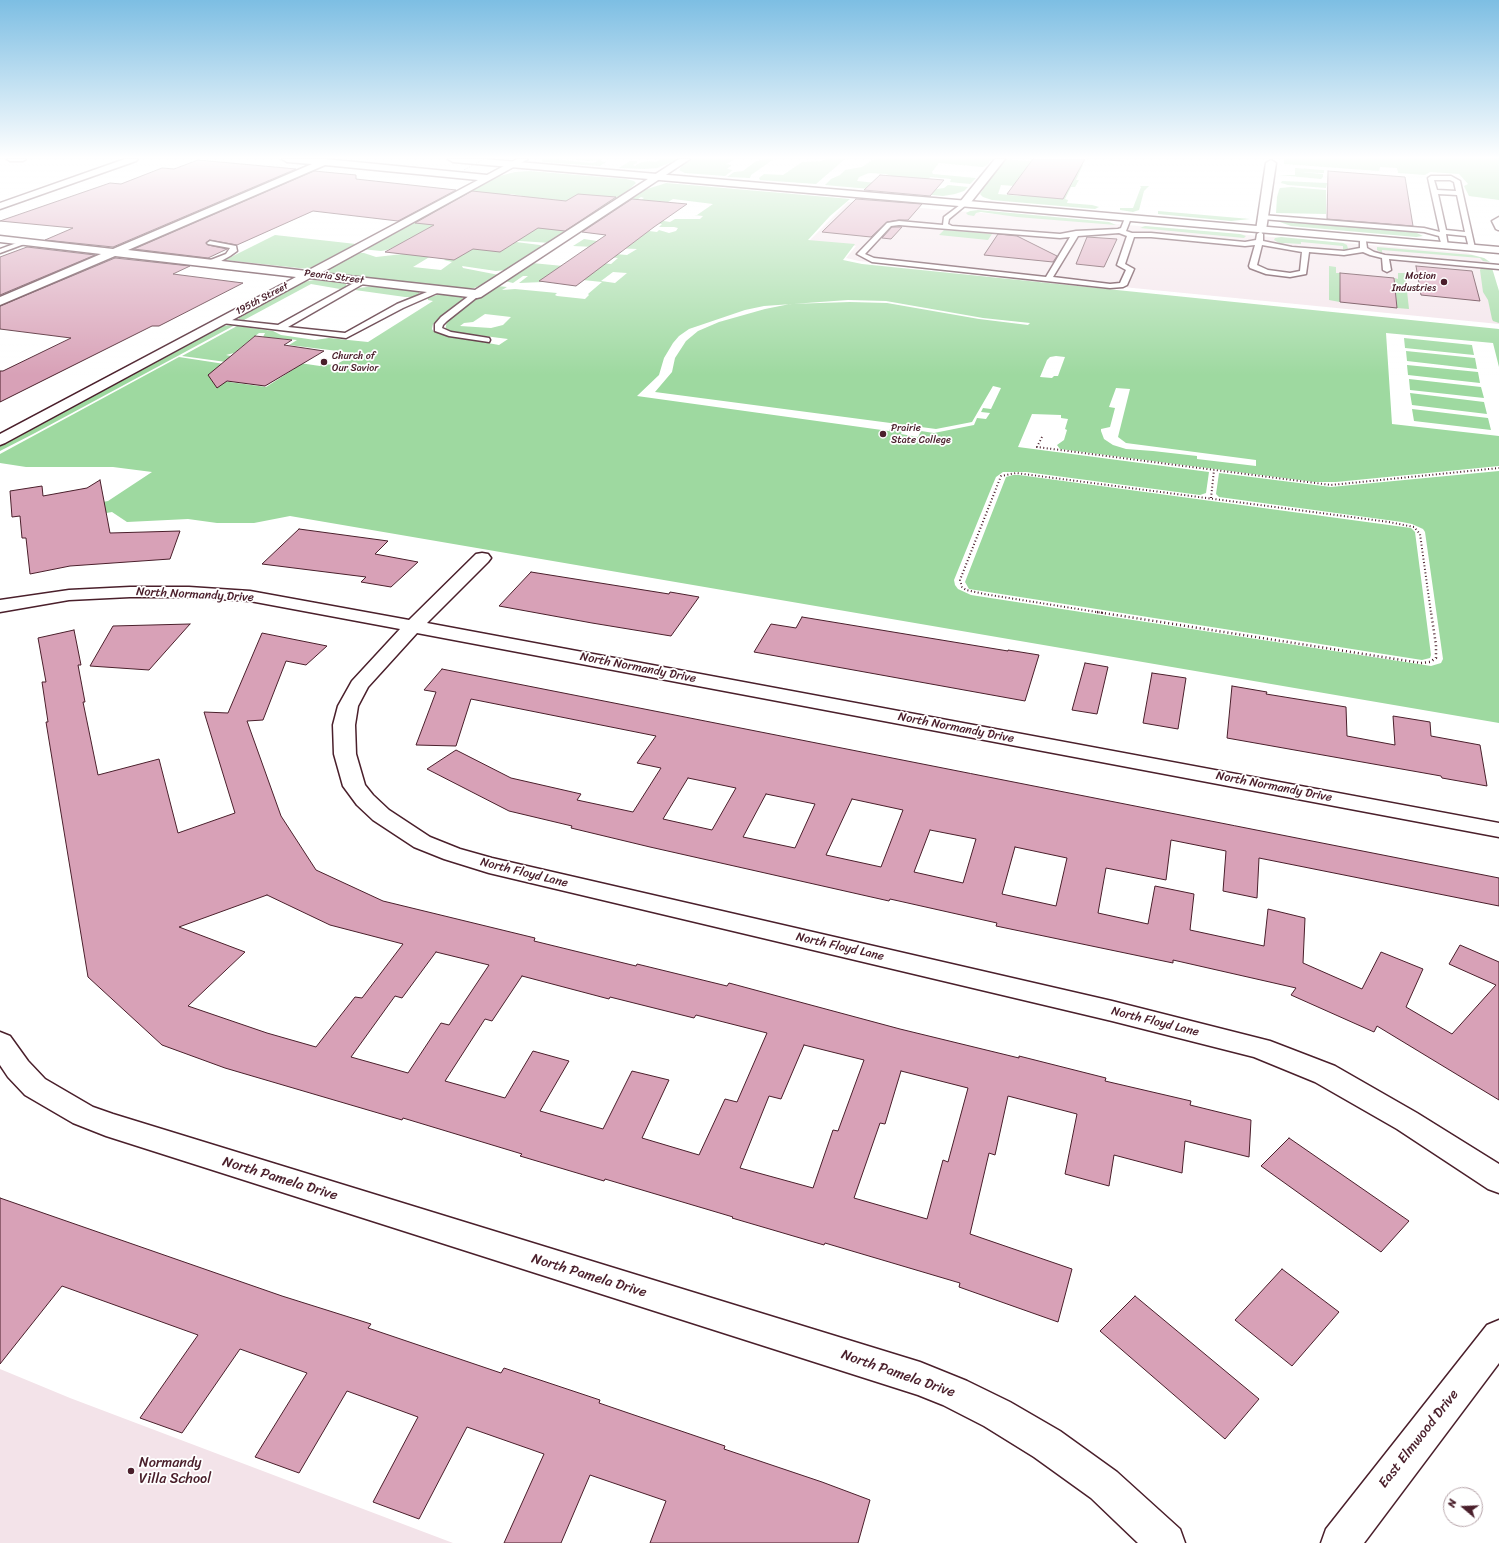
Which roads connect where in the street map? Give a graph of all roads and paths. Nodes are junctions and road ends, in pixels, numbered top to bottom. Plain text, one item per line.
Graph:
1 (164, 231) edge
2 (389, 231) edge
3 (575, 231) edge
4 (883, 231) edge
5 (986, 231) edge
6 (1119, 231) joint
7 (1261, 231) edge
8 (1268, 231) edge
9 (1430, 231) edge
10 (1468, 231) edge
11 (1076, 233) junction
12 (1442, 233) junction
13 (1469, 234) junction
14 (1131, 236) junction
15 (0, 239) edge
16 (25, 242) junction
17 (1259, 242) junction
18 (210, 243) dead end
19 (1363, 244) junction
20 (1445, 246) junction
21 (1472, 248) junction
22 (1306, 250) junction
23 (1499, 250) edge
24 (0, 251) edge
25 (115, 252) junction
26 (1385, 257) junction
27 (211, 263) junction
28 (1499, 267) edge
29 (1387, 270) dead end
30 (308, 274) junction
31 (1048, 279) junction
32 (364, 281) junction
33 (440, 290) junction
34 (477, 294) junction
35 (0, 301) edge
36 (222, 320) junction
37 (279, 328) junction
38 (486, 340) dead end
39 (1042, 437) dead end
40 (0, 440) edge
41 (1499, 468) edge
42 (1214, 470) junction
43 (1211, 498) junction
44 (482, 558) dead end
45 (0, 606) edge
46 (413, 626) junction
47 (1499, 830) edge
48 (0, 1042) edge
49 (1499, 1180) edge
50 (1499, 1336) edge
51 (1166, 1543) edge
52 (1340, 1543) edge

1 - 25 street
2 - 30 street, 195th Street
3 - 34 street
4 - 31 lane
5 - 11 lane
6 - 11 lane
6 - 14 lane
7 - 17 lane
8 - 19 street
9 - 12 lane
10 - 13 lane
11 - 31 lane
12 - 13 lane
12 - 20 lane
13 - 21 lane
14 - 17 lane
14 - 31 lane
15 - 16 street, Peoria Street
16 - 24 lane
16 - 25 street, Peoria Street
17 - 22 lane
17 - 22 lane
18 - 27 lane
19 - 20 street
19 - 22 lane
19 - 26 lane
20 - 21 street
21 - 23 street
25 - 27 street, Peoria Street
25 - 35 street
26 - 28 lane
26 - 29 lane
27 - 30 street, Peoria Street
30 - 32 street, Peoria Street
30 - 36 street, 195th Street
32 - 33 street, Peoria Street
32 - 37 lane
33 - 34 street, Peoria Street
33 - 37 lane
34 - 38 lane
36 - 37 lane
36 - 40 street, 195th Street
39 - 42 path
41 - 42 path
42 - 43 path
43 - 43 path
44 - 46 street
45 - 46 street, North Normandy Drive
46 - 47 street, North Normandy Drive
46 - 49 street, North Floyd Lane
48 - 51 street, North Pamela Drive
50 - 52 street, East Elmwood Drive

